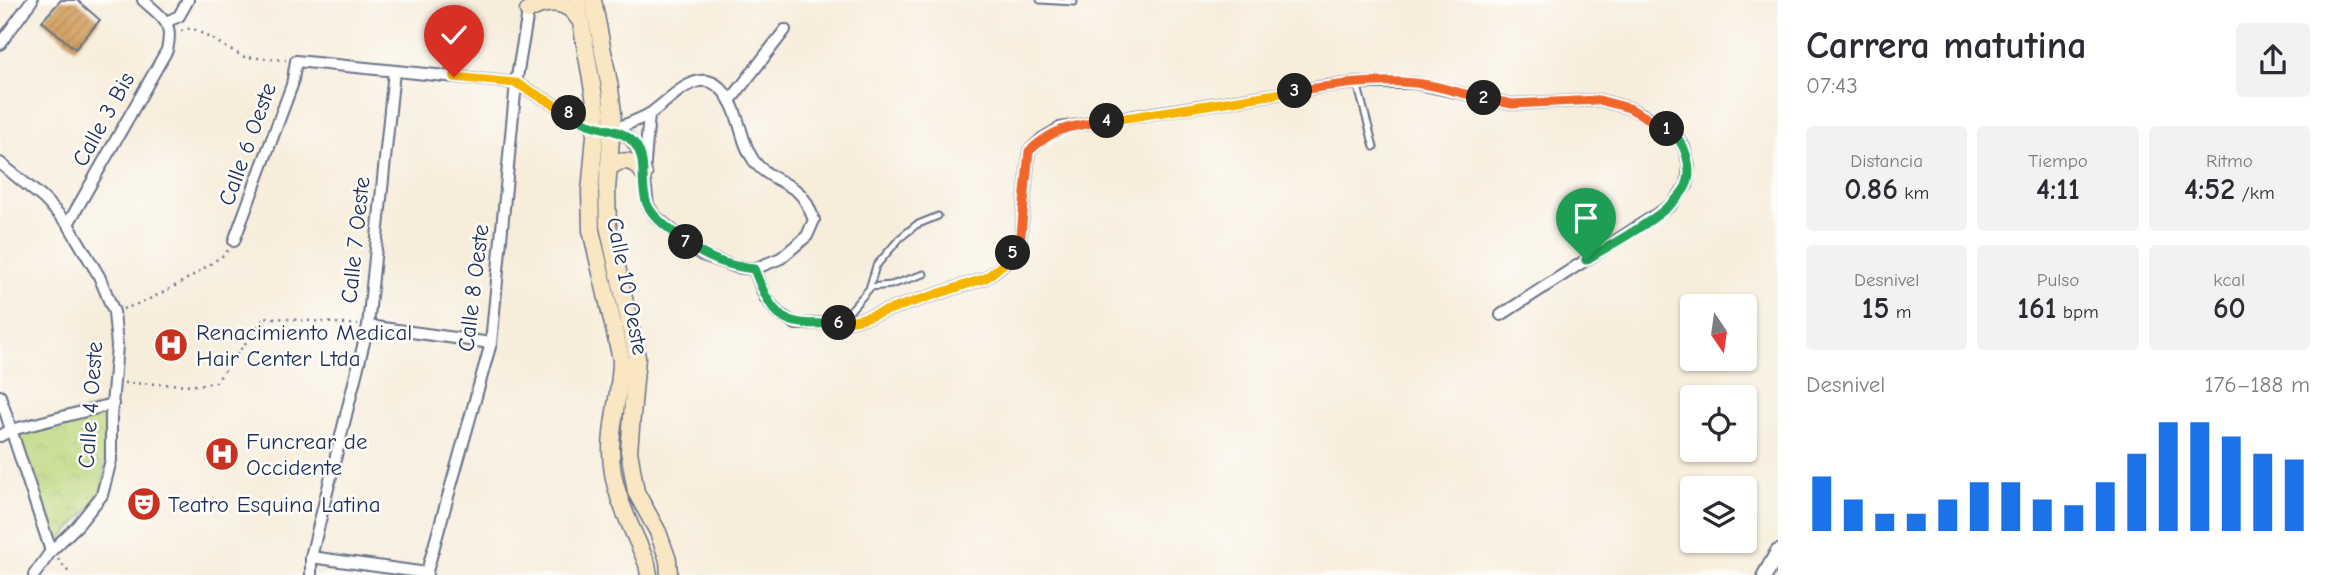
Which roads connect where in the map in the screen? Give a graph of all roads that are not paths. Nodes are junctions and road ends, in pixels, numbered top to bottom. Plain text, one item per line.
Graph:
1 (32, 0) edge
2 (143, 0) edge
3 (188, 0) edge
4 (577, 0) edge
5 (593, 0) edge
6 (1040, 0) edge
7 (1074, 2) dead end
8 (529, 5) edge
9 (579, 20) junction
10 (166, 22) junction
11 (785, 30) dead end
12 (0, 44) edge
13 (394, 71) junction
14 (516, 83) junction
15 (1357, 83) junction
16 (730, 101) junction
17 (649, 114) junction
18 (604, 128) junction
19 (1374, 147) dead end
20 (0, 163) edge
21 (608, 169) junction
22 (644, 174) junction
23 (938, 216) dead end
24 (68, 224) junction
25 (234, 241) road end
26 (754, 269) junction
27 (924, 274) dead end
28 (870, 287) junction
29 (1501, 315) dead end
30 (839, 323) junction
31 (368, 326) junction
32 (491, 343) junction
33 (0, 396) edge
34 (113, 404) junction
35 (11, 430) junction
36 (0, 436) edge
37 (51, 551) junction
38 (1778, 552) edge
39 (311, 557) junction
40 (426, 574) edge
41 (34, 575) edge
42 (311, 575) edge
43 (649, 575) edge
44 (669, 575) edge
45 (1765, 575) edge

1 - 12 street
2 - 10 street
3 - 10 street
4 - 9 main road, Calle 10 Oeste
5 - 18 main road, Calle 10 Oeste
6 - 7 lane
8 - 9 main road
8 - 14 street, Calle 8 Oeste
9 - 18 main road, Calle 10 Oeste
10 - 24 street, Calle 3 Bis
11 - 16 street
13 - 14 street
13 - 25 street, Calle 6 Oeste
13 - 31 street, Calle 7 Oeste
14 - 18 street
14 - 32 street, Calle 8 Oeste
15 - 19 lane
15 - 29 street
15 - 30 street
16 - 17 street
16 - 26 street
17 - 18 street
17 - 22 street
18 - 21 main road, Calle 10 Oeste
18 - 22 street
18 - 43 main road, Calle 10 Oeste
20 - 24 street, Calle 4 Oeste
21 - 22 main road
21 - 44 main road, Calle 10 Oeste
22 - 26 street
23 - 28 lane
24 - 34 street, Calle 4 Oeste
26 - 30 street
27 - 28 lane
28 - 30 lane
31 - 32 street
31 - 39 street, Calle 7 Oeste
32 - 40 street, Calle 8 Oeste
33 - 35 street
34 - 35 street
34 - 37 street, Calle 4 Oeste
35 - 36 street
35 - 37 street
37 - 41 street, Calle 4 Oeste
38 - 45 street
39 - 40 street
39 - 42 street, Calle 7 Oeste

